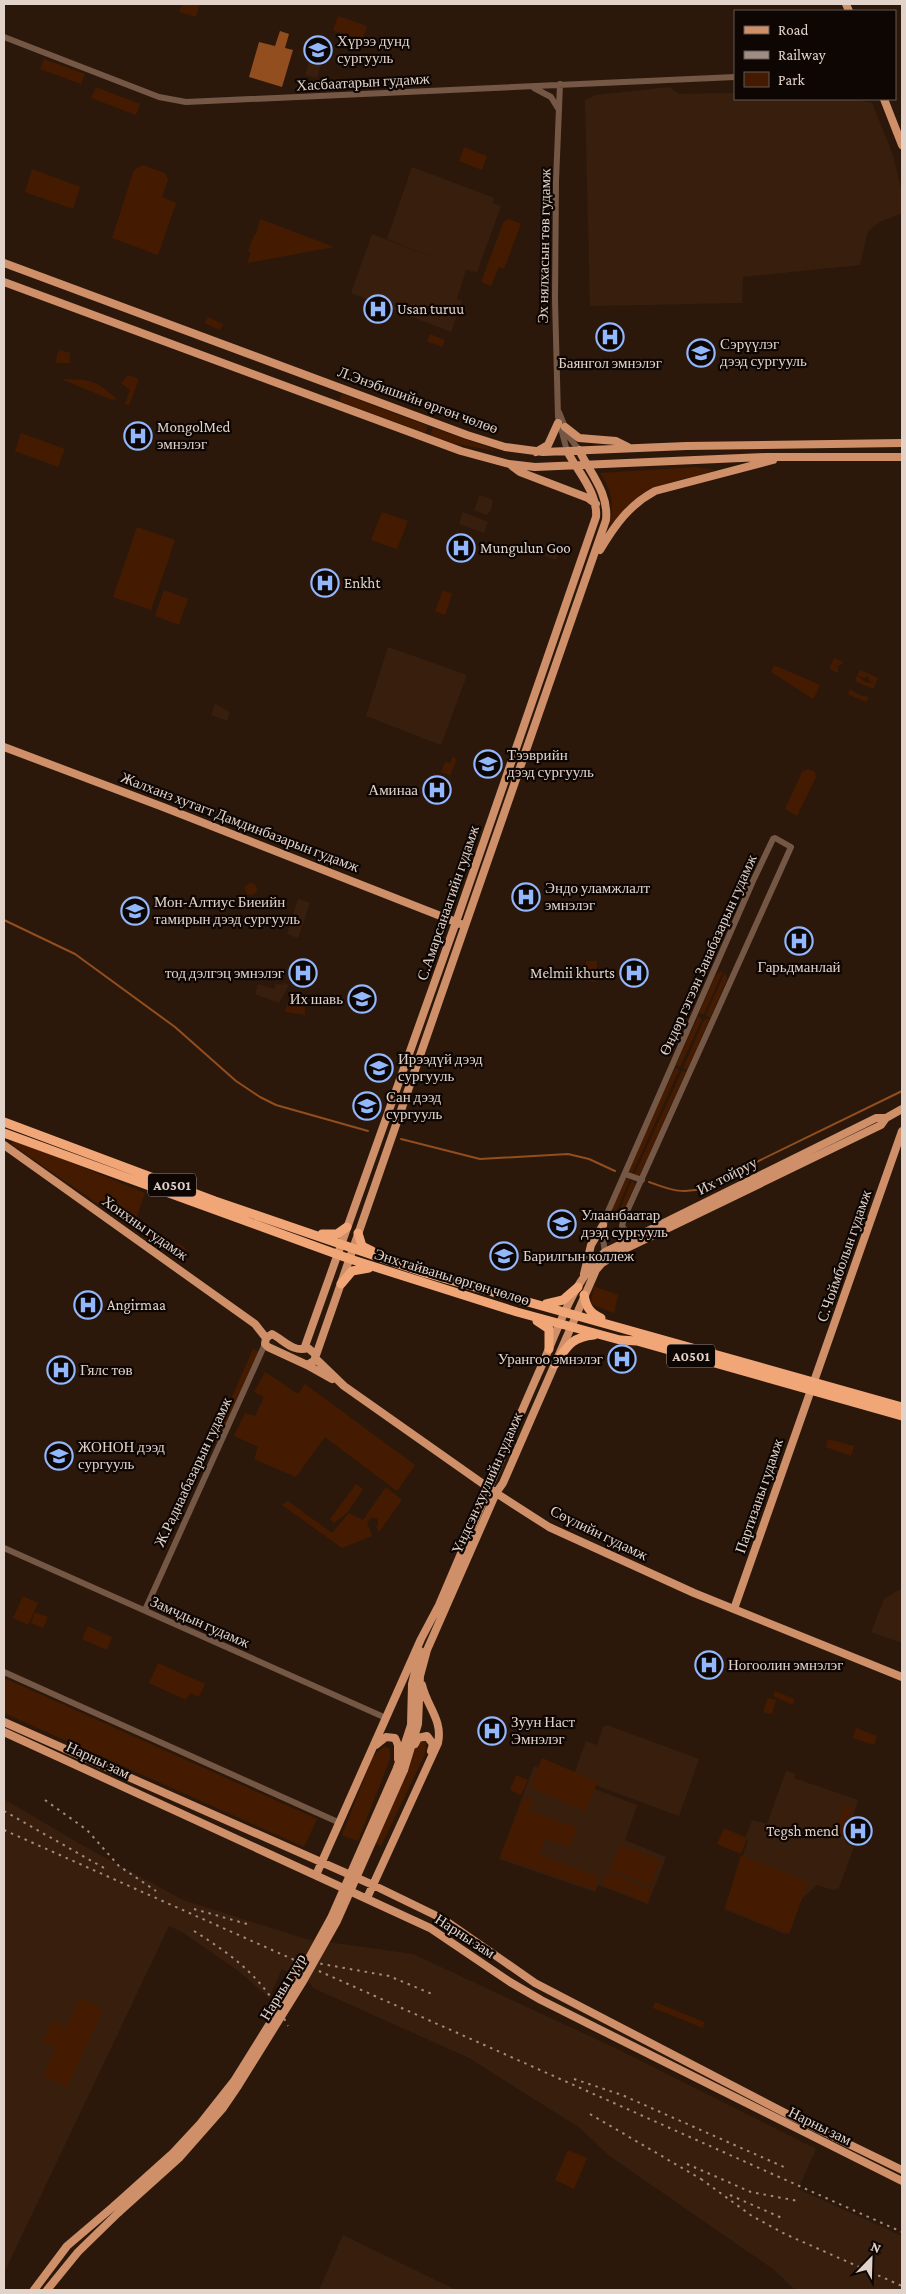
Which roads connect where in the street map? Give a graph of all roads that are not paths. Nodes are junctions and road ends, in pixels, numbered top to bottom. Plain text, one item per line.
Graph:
1 (4, 37) edge
2 (734, 77) edge
3 (560, 84) junction
4 (528, 86) junction
5 (884, 100) edge
6 (560, 113) junction
7 (902, 146) edge
8 (4, 263) edge
9 (4, 282) edge
10 (310, 376) junction
11 (304, 393) junction
12 (561, 425) junction
13 (889, 443) junction
14 (902, 443) edge
15 (763, 444) junction
16 (505, 447) junction
17 (630, 448) junction
18 (579, 450) junction
19 (567, 451) junction
20 (535, 452) junction
21 (784, 456) junction
22 (888, 456) junction
23 (902, 456) edge
24 (766, 457) junction
25 (506, 464) junction
26 (586, 465) junction
27 (575, 466) junction
28 (596, 504) junction
29 (594, 560) junction
30 (4, 747) edge
31 (490, 824) junction
32 (500, 827) junction
33 (456, 922) junction
34 (465, 925) junction
35 (902, 1109) edge
36 (886, 1118) junction
37 (4, 1122) edge
38 (902, 1131) edge
39 (4, 1132) edge
40 (4, 1145) edge
41 (625, 1174) junction
42 (642, 1180) junction
43 (603, 1225) junction
44 (347, 1227) junction
45 (310, 1233) junction
46 (358, 1233) junction
47 (632, 1239) junction
48 (341, 1244) junction
49 (353, 1249) junction
50 (605, 1252) junction
51 (338, 1254) junction
52 (350, 1259) junction
53 (399, 1264) junction
54 (376, 1268) junction
55 (584, 1275) junction
56 (341, 1284) junction
57 (578, 1287) junction
58 (584, 1295) junction
59 (542, 1305) junction
60 (517, 1312) junction
61 (566, 1312) junction
62 (576, 1315) junction
63 (561, 1324) junction
64 (571, 1327) junction
65 (638, 1333) junction
66 (601, 1335) junction
67 (265, 1340) junction
68 (549, 1349) junction
69 (304, 1350) junction
70 (315, 1356) junction
71 (555, 1364) junction
72 (307, 1365) junction
73 (344, 1386) junction
74 (812, 1387) junction
75 (902, 1407) edge
76 (902, 1416) edge
77 (488, 1487) junction
78 (496, 1493) junction
79 (4, 1548) edge
80 (145, 1610) junction
81 (734, 1610) junction
82 (428, 1628) junction
83 (427, 1650) joint
84 (4, 1672) edge
85 (420, 1676) junction
86 (902, 1677) edge
87 (386, 1718) junction
88 (4, 1722) edge
89 (4, 1732) edge
90 (371, 1750) junction
91 (411, 1752) junction
92 (428, 1765) junction
93 (400, 1769) junction
94 (340, 1823) junction
95 (321, 1864) junction
96 (316, 1875) junction
97 (372, 1886) junction
98 (367, 1898) junction
99 (609, 2034) junction
100 (631, 2034) junction
101 (841, 2151) junction
102 (863, 2151) junction
103 (902, 2170) edge
104 (902, 2181) edge
105 (116, 2209) junction
106 (34, 2290) edge
107 (47, 2290) edge

1 - 4 street, Хасбаатарын гудамж
2 - 3 street, Хасбаатарын гудамж
3 - 4 street, Хасбаатарын гудамж
3 - 6 street, Эх нялхасын төв гудамж
4 - 6 street
5 - 7 main road
6 - 12 street, Эх нялхасын төв гудамж
8 - 10 main road, Л.Энэбишийн өргөн чөлөө
9 - 11 main road, Л.Энэбишийн өргөн чөлөө
10 - 11 main road
10 - 16 main road, Л.Энэбишийн өргөн чөлөө
11 - 25 main road, Л.Энэбишийн өргөн чөлөө
12 - 17 main road
12 - 18 street
12 - 19 street
12 - 20 main road
13 - 14 main road, Л.Энэбишийн өргөн чөлөө
13 - 15 main road, Л.Энэбишийн өргөн чөлөө
13 - 22 main road
15 - 17 main road, Л.Энэбишийн өргөн чөлөө
15 - 24 main road
16 - 20 main road, Л.Энэбишийн өргөн чөлөө
16 - 25 main road
17 - 18 main road, Л.Энэбишийн өргөн чөлөө
18 - 19 main road, Л.Энэбишийн өргөн чөлөө
18 - 26 main road
19 - 20 main road, Л.Энэбишийн өргөн чөлөө
19 - 27 main road
21 - 22 main road, Л.Энэбишийн өргөн чөлөө
21 - 24 main road, Л.Энэбишийн өргөн чөлөө
21 - 29 main road
22 - 23 main road, Л.Энэбишийн өргөн чөлөө
24 - 26 main road, Л.Энэбишийн өргөн чөлөө
25 - 27 main road, Л.Энэбишийн өргөн чөлөө
25 - 28 main road
26 - 27 main road, Л.Энэбишийн өргөн чөлөө
26 - 29 main road
27 - 28 main road
28 - 31 main road, С.Амарсанаагийн гудамж
29 - 32 main road, С.Амарсанаагийн гудамж
30 - 33 main road, Жалханз хутагт Дамдинбазарын гудамж
31 - 32 main road
31 - 33 main road, С.Амарсанаагийн гудамж
32 - 34 main road, С.Амарсанаагийн гудамж
33 - 34 main road, Жалханз хутагт Дамдинбазарын гудамж
33 - 44 main road, С.Амарсанаагийн гудамж
34 - 46 main road, С.Амарсанаагийн гудамж
35 - 36 main road, Их тойруу
36 - 47 main road, Их тойруу
36 - 58 main road, Их тойруу
37 - 45 highway, Энх тайваны өргөн чөлөө / A0501
38 - 74 main road, С.Чоймболын гудамж
39 - 51 highway, Энх тайваны өргөн чөлөө / A0501
40 - 67 main road, Хонхны гудамж
41 - 42 street
41 - 42 street, Өндөр гэгээн Занабазарын гудамж
41 - 43 street, Өндөр гэгээн Занабазарын гудамж
42 - 47 street, Өндөр гэгээн Занабазарын гудамж
43 - 50 street, Өндөр гэгээн Занабазарын гудамж
43 - 55 main road
44 - 45 highway
44 - 48 main road, С.Амарсанаагийн гудамж
45 - 48 highway, Энх тайваны өргөн чөлөө / A0501
46 - 49 main road, С.Амарсанаагийн гудамж
46 - 53 highway
47 - 50 main road, Их тойруу
48 - 49 highway, Энх тайваны өргөн чөлөө / A0501
48 - 51 main road, С.Амарсанаагийн гудамж
49 - 52 main road, С.Амарсанаагийн гудамж
49 - 53 highway, Энх тайваны өргөн чөлөө / A0501
50 - 55 main road, Их тойруу
51 - 52 highway, Энх тайваны өргөн чөлөө / A0501
51 - 69 main road, С.Амарсанаагийн гудамж
52 - 54 highway, Энх тайваны өргөн чөлөө / A0501
52 - 56 main road, С.Амарсанаагийн гудамж
53 - 59 highway, Энх тайваны өргөн чөлөө / A0501
54 - 56 highway
54 - 60 highway, Энх тайваны өргөн чөлөө / A0501
55 - 57 main road, Их тойруу
56 - 70 main road, С.Амарсанаагийн гудамж
57 - 59 highway
57 - 61 main road, Их тойруу
58 - 62 main road, Их тойруу
58 - 65 highway
59 - 61 highway, Энх тайваны өргөн чөлөө / A0501
60 - 63 highway, Энх тайваны өргөн чөлөө / A0501
60 - 68 highway
61 - 62 highway, Энх тайваны өргөн чөлөө / A0501
61 - 63 main road, Их тойруу
62 - 64 main road, Их тойруу
62 - 65 highway, Энх тайваны өргөн чөлөө / A0501
63 - 64 highway, Энх тайваны өргөн чөлөө / A0501
63 - 68 main road, Үндсэн хуулийн гудамж
64 - 66 highway, Энх тайваны өргөн чөлөө / A0501
64 - 71 main road, Үндсэн хуулийн гудамж
65 - 74 highway, Энх тайваны өргөн чөлөө / A0501
66 - 71 highway
66 - 74 highway, Энх тайваны өргөн чөлөө / A0501
67 - 69 main road, Сөүлийн гудамж
67 - 72 main road
67 - 80 street, Ж.Раднаабазарын гудамж
68 - 77 main road, Үндсэн хуулийн гудамж
69 - 70 main road, Сөүлийн гудамж
70 - 72 main road
70 - 73 main road, Сөүлийн гудамж
71 - 78 main road, Үндсэн хуулийн гудамж
72 - 73 main road
73 - 77 main road, Сөүлийн гудамж
74 - 75 highway, Энх тайваны өргөн чөлөө / A0501
74 - 76 highway, Энх тайваны өргөн чөлөө / A0501
74 - 81 main road, Партизаны гудамж
77 - 78 main road, Сөүлийн гудамж
77 - 82 main road, Үндсэн хуулийн гудамж
78 - 81 main road, Сөүлийн гудамж
78 - 83 main road, Үндсэн хуулийн гудамж
79 - 80 street, Замчдын гудамж
80 - 87 street, Замчдын гудамж
81 - 86 main road, Сөүлийн гудамж
82 - 87 main road
82 - 93 main road, Нарны гүүр
83 - 85 main road, Нарны гүүр
84 - 94 street
85 - 91 main road, Нарны гүүр
85 - 92 main road
87 - 90 main road
88 - 95 main road, Нарны зам
89 - 96 main road, Нарны зам
90 - 93 main road
90 - 94 main road
91 - 92 main road
91 - 93 main road, Нарны гүүр
92 - 97 main road
93 - 105 main road, Нарны гүүр, bridge
94 - 95 main road
95 - 96 main road
95 - 97 main road, Нарны зам
96 - 98 main road, Нарны зам
97 - 98 main road
97 - 100 main road, Нарны зам
98 - 99 main road, Нарны зам
99 - 100 main road
99 - 101 main road, Нарны зам
100 - 102 main road, Нарны зам
101 - 102 main road
101 - 104 main road, Нарны зам
102 - 103 main road, Нарны зам
105 - 106 main road, Нарны гүүр
105 - 107 main road, Нарны гүүр

